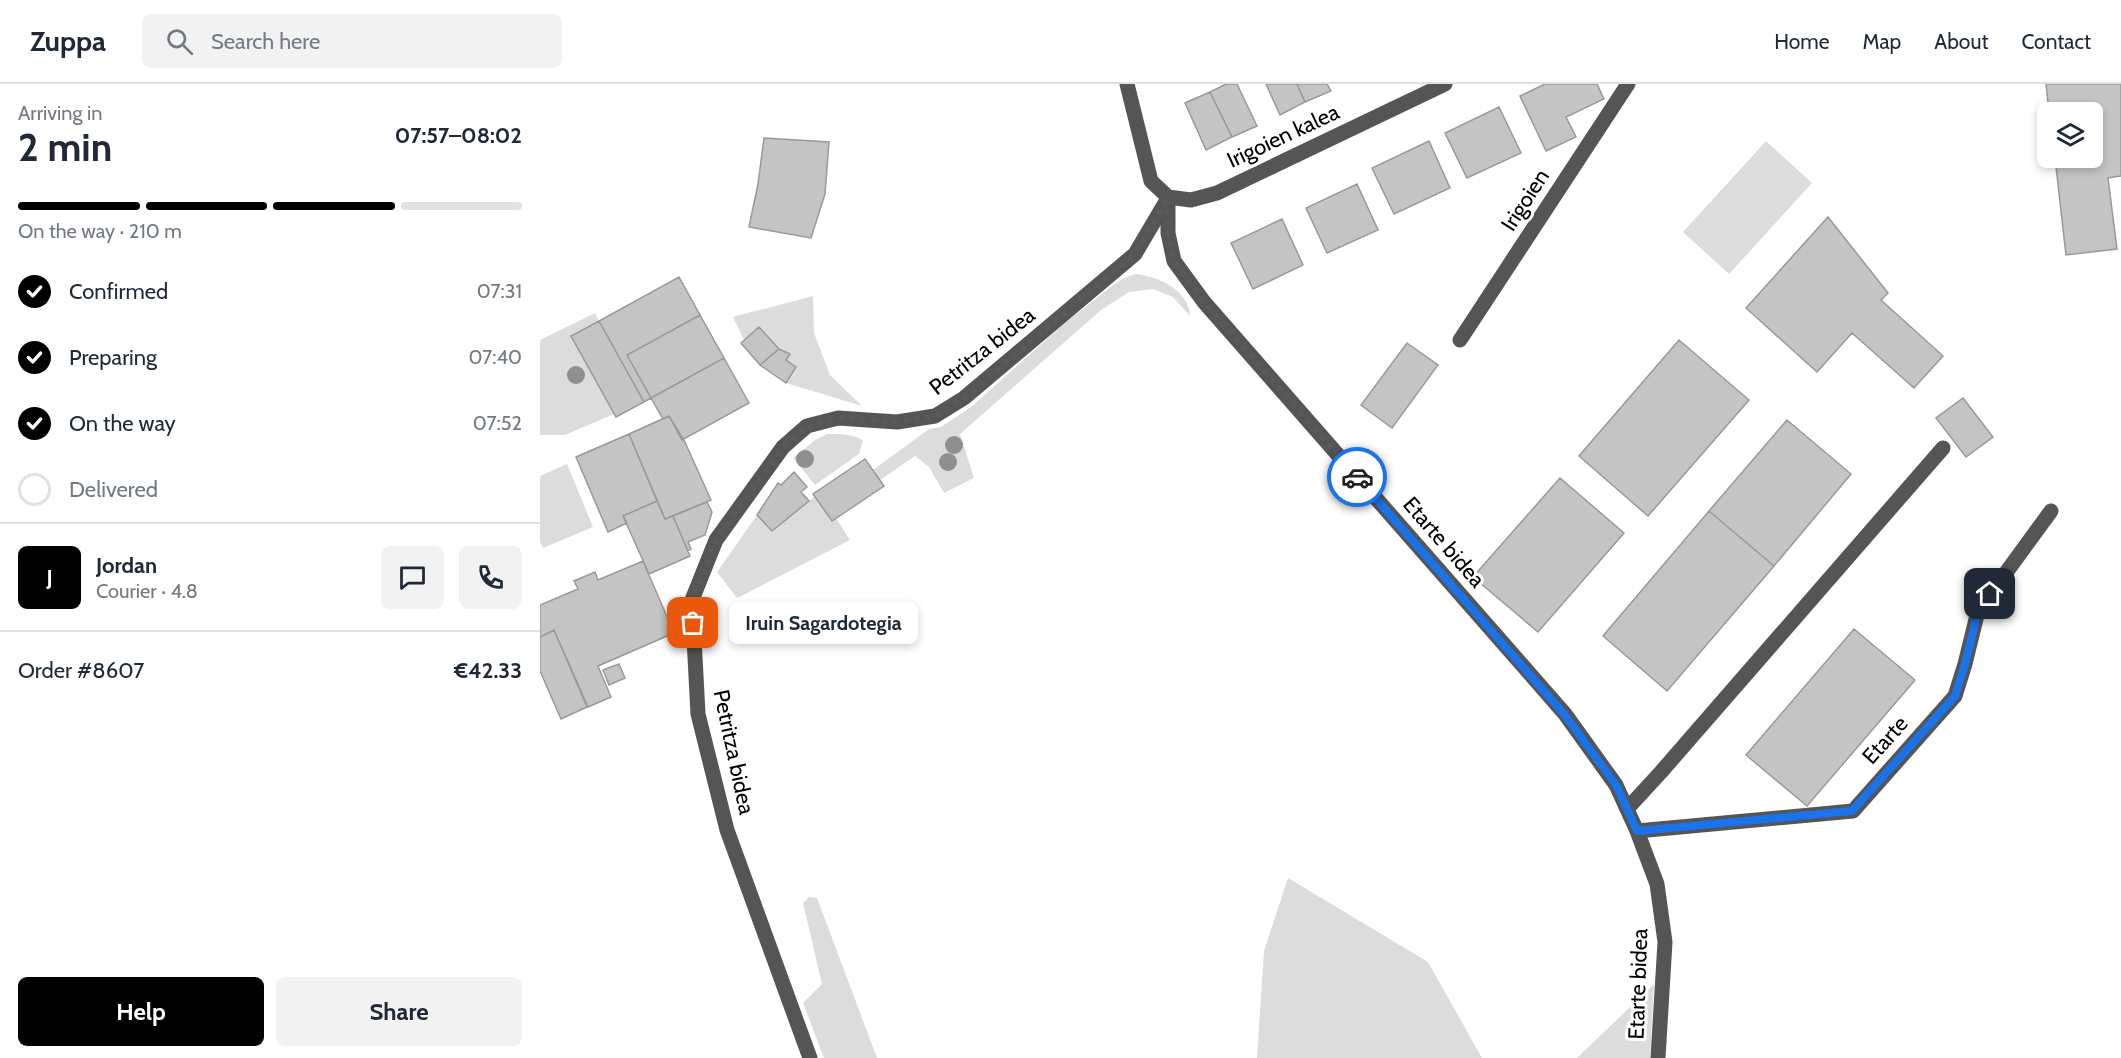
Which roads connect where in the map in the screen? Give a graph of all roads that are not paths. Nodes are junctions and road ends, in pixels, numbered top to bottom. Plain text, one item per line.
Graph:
1 (1127, 84) edge
2 (1445, 84) edge
3 (1628, 84) edge
4 (1168, 197) junction
5 (1460, 340) dead end
6 (1943, 448) dead end
7 (2051, 511) dead end
8 (1627, 809) junction
9 (1637, 831) junction
10 (810, 1058) edge
11 (1658, 1058) edge

1 - 4 street
2 - 4 street, Irigoien kalea
3 - 5 street, Irigoien
4 - 8 street, Etarte bidea
4 - 10 street, Petritza bidea
6 - 8 street
7 - 9 street, Etarte
8 - 9 street, Etarte bidea
9 - 11 street, Etarte bidea

